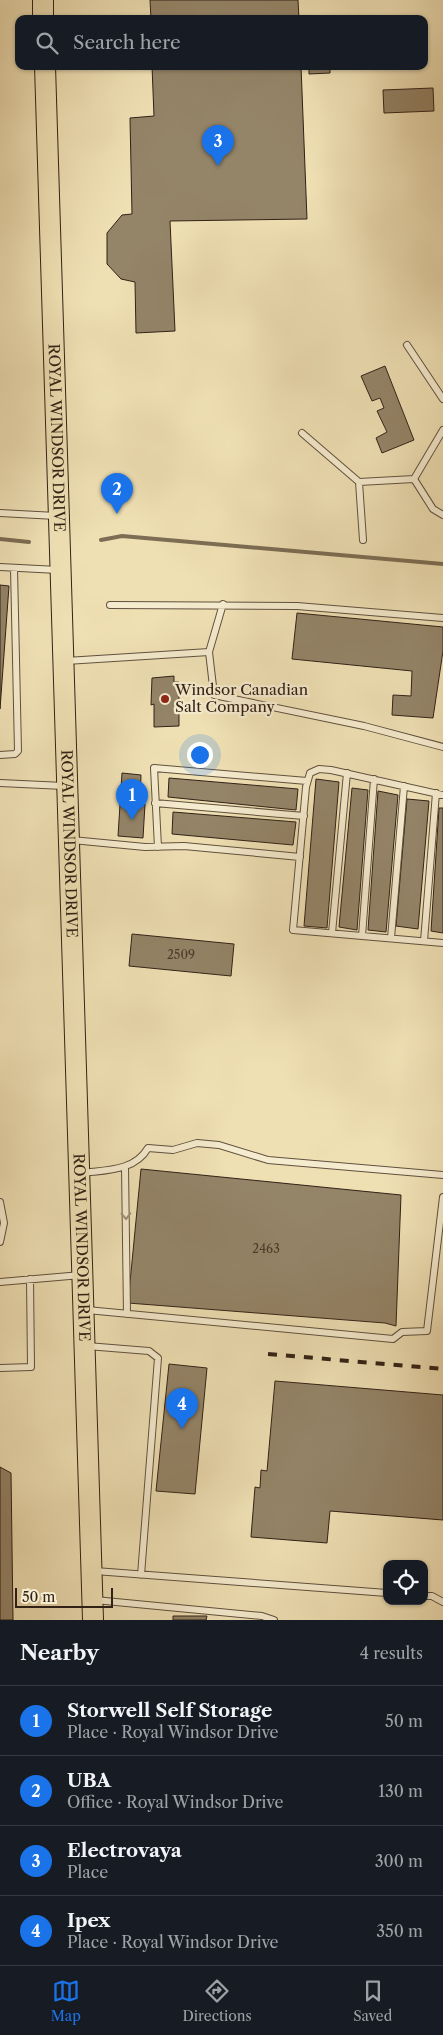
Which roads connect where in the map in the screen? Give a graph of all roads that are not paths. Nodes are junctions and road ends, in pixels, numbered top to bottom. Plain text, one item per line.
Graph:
1 (43, 0) edge
2 (43, 15) edge
3 (45, 70) edge
4 (407, 345) dead end
5 (443, 399) edge
6 (443, 430) edge
7 (302, 433) dead end
8 (414, 479) junction
9 (359, 482) junction
10 (0, 513) edge
11 (443, 515) edge
12 (59, 516) junction
13 (363, 540) dead end
14 (0, 567) edge
15 (14, 568) junction
16 (60, 570) junction
17 (223, 604) junction
18 (110, 605) dead end
19 (443, 618) edge
20 (209, 652) junction
21 (63, 661) junction
22 (443, 747) edge
23 (0, 755) edge
24 (347, 773) junction
25 (374, 779) junction
26 (307, 781) junction
27 (0, 783) edge
28 (67, 786) junction
29 (404, 786) junction
30 (440, 794) edge
31 (155, 803) junction
32 (304, 816) junction
33 (69, 839) junction
34 (158, 847) junction
35 (300, 857) junction
36 (332, 933) junction
37 (362, 936) junction
38 (391, 938) junction
39 (424, 941) junction
40 (443, 942) edge
41 (125, 1167) junction
42 (79, 1173) junction
43 (443, 1175) edge
44 (443, 1197) edge
45 (0, 1202) edge
46 (0, 1242) edge
47 (82, 1275) junction
48 (30, 1279) junction
49 (0, 1282) edge
50 (83, 1310) junction
51 (127, 1314) junction
52 (84, 1346) junction
53 (0, 1368) edge
54 (91, 1571) junction
55 (141, 1575) junction
56 (383, 1593) edge
57 (428, 1596) edge
58 (443, 1602) edge
59 (93, 1610) edge
60 (274, 1620) edge

1 - 2 main road
3 - 12 main road, ROYAL WINDSOR DRIVE
4 - 5 lane
6 - 8 lane
7 - 9 lane
8 - 9 lane
8 - 11 lane
9 - 13 lane
10 - 12 lane
12 - 16 main road, ROYAL WINDSOR DRIVE
14 - 15 lane
15 - 16 lane
15 - 23 lane
16 - 21 main road, ROYAL WINDSOR DRIVE
17 - 18 lane
17 - 19 lane
17 - 20 lane
20 - 21 lane
20 - 22 lane
21 - 28 main road, ROYAL WINDSOR DRIVE
24 - 25 lane
24 - 26 lane
24 - 36 lane
25 - 29 lane
25 - 37 lane
26 - 31 lane
26 - 32 lane
27 - 28 lane
28 - 33 main road, ROYAL WINDSOR DRIVE
29 - 30 lane
29 - 38 lane
30 - 39 lane
31 - 32 lane
31 - 34 lane
32 - 35 lane
33 - 34 lane
33 - 42 main road, ROYAL WINDSOR DRIVE
34 - 35 lane
35 - 36 lane
36 - 37 lane
37 - 38 lane
38 - 39 lane
39 - 40 lane
41 - 42 lane
41 - 43 lane
41 -> 51 lane
42 - 47 main road, ROYAL WINDSOR DRIVE
44 - 51 lane
45 - 46 lane
47 - 48 lane
47 - 50 main road, ROYAL WINDSOR DRIVE
48 - 49 lane
48 - 53 lane
50 - 51 lane
50 - 52 main road, ROYAL WINDSOR DRIVE
52 - 54 main road, ROYAL WINDSOR DRIVE
52 - 55 lane
54 - 55 lane
54 - 59 main road, ROYAL WINDSOR DRIVE
55 - 56 lane
57 - 58 lane
59 - 60 lane

